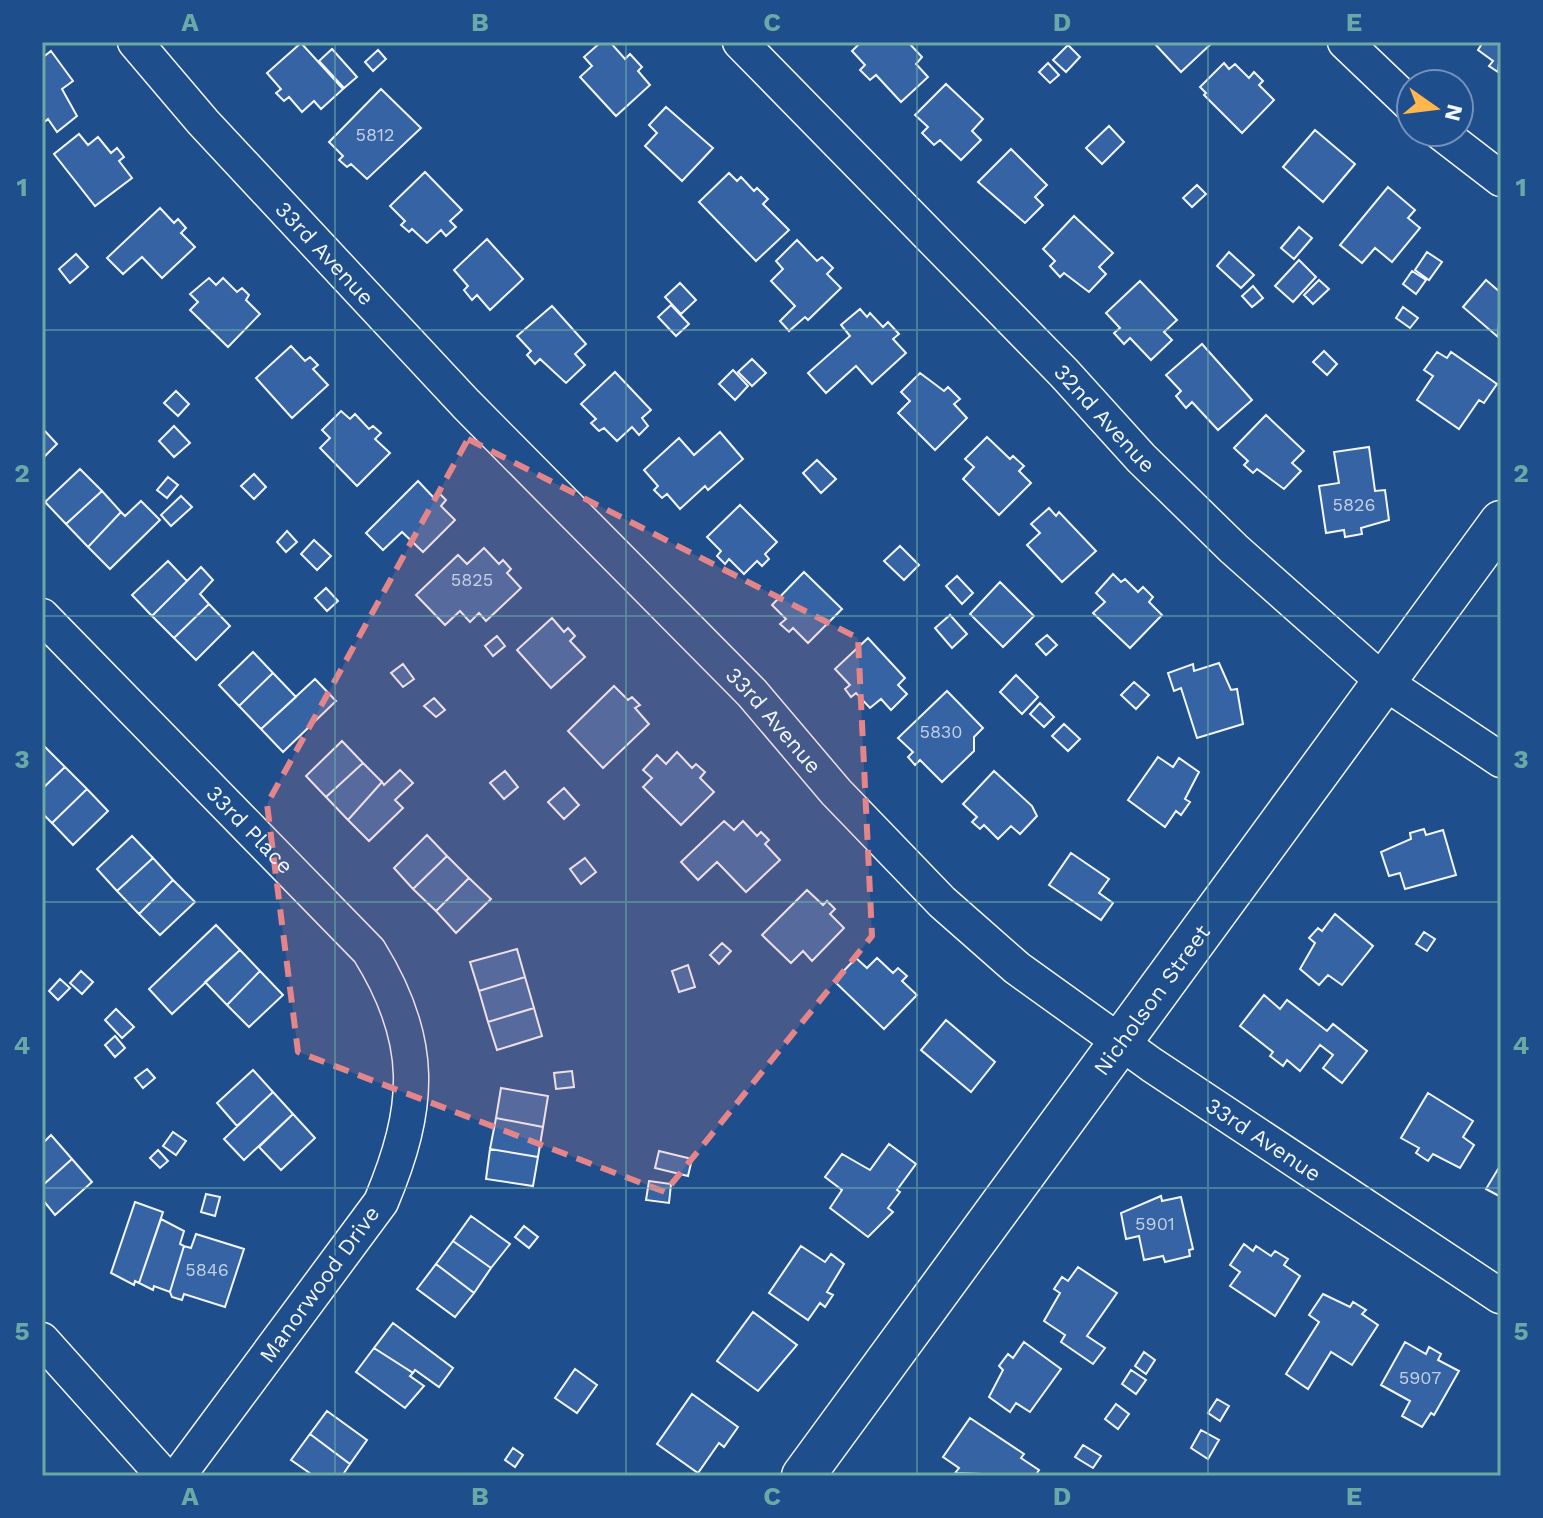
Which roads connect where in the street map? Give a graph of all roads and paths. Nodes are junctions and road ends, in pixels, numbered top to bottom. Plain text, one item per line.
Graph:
1 (135, 42) edge
2 (740, 42) edge
3 (1345, 42) edge
4 (1395, 90) edge
5 (1461, 148) edge
6 (1501, 179) edge
7 (1501, 522) edge
8 (42, 616) edge
9 (1384, 682) junction
10 (1501, 760) edge
11 (1121, 1043) junction
12 (413, 1071) joint
13 (1500, 1296) edge
14 (42, 1340) edge
15 (814, 1472) edge
16 (164, 1476) edge
17 (178, 1476) edge

1 - 11 street, 33rd Avenue
2 - 9 street, 32nd Avenue
3 - 4 street
5 - 6 street
7 - 9 street, Nicholson Street
8 - 12 street, 33rd Place
9 - 10 street, 32nd Avenue
9 - 11 street, Nicholson Street
11 - 13 street, 33rd Avenue
11 - 15 street, Nicholson Street
12 - 17 street, Manorwood Drive
14 - 16 street

